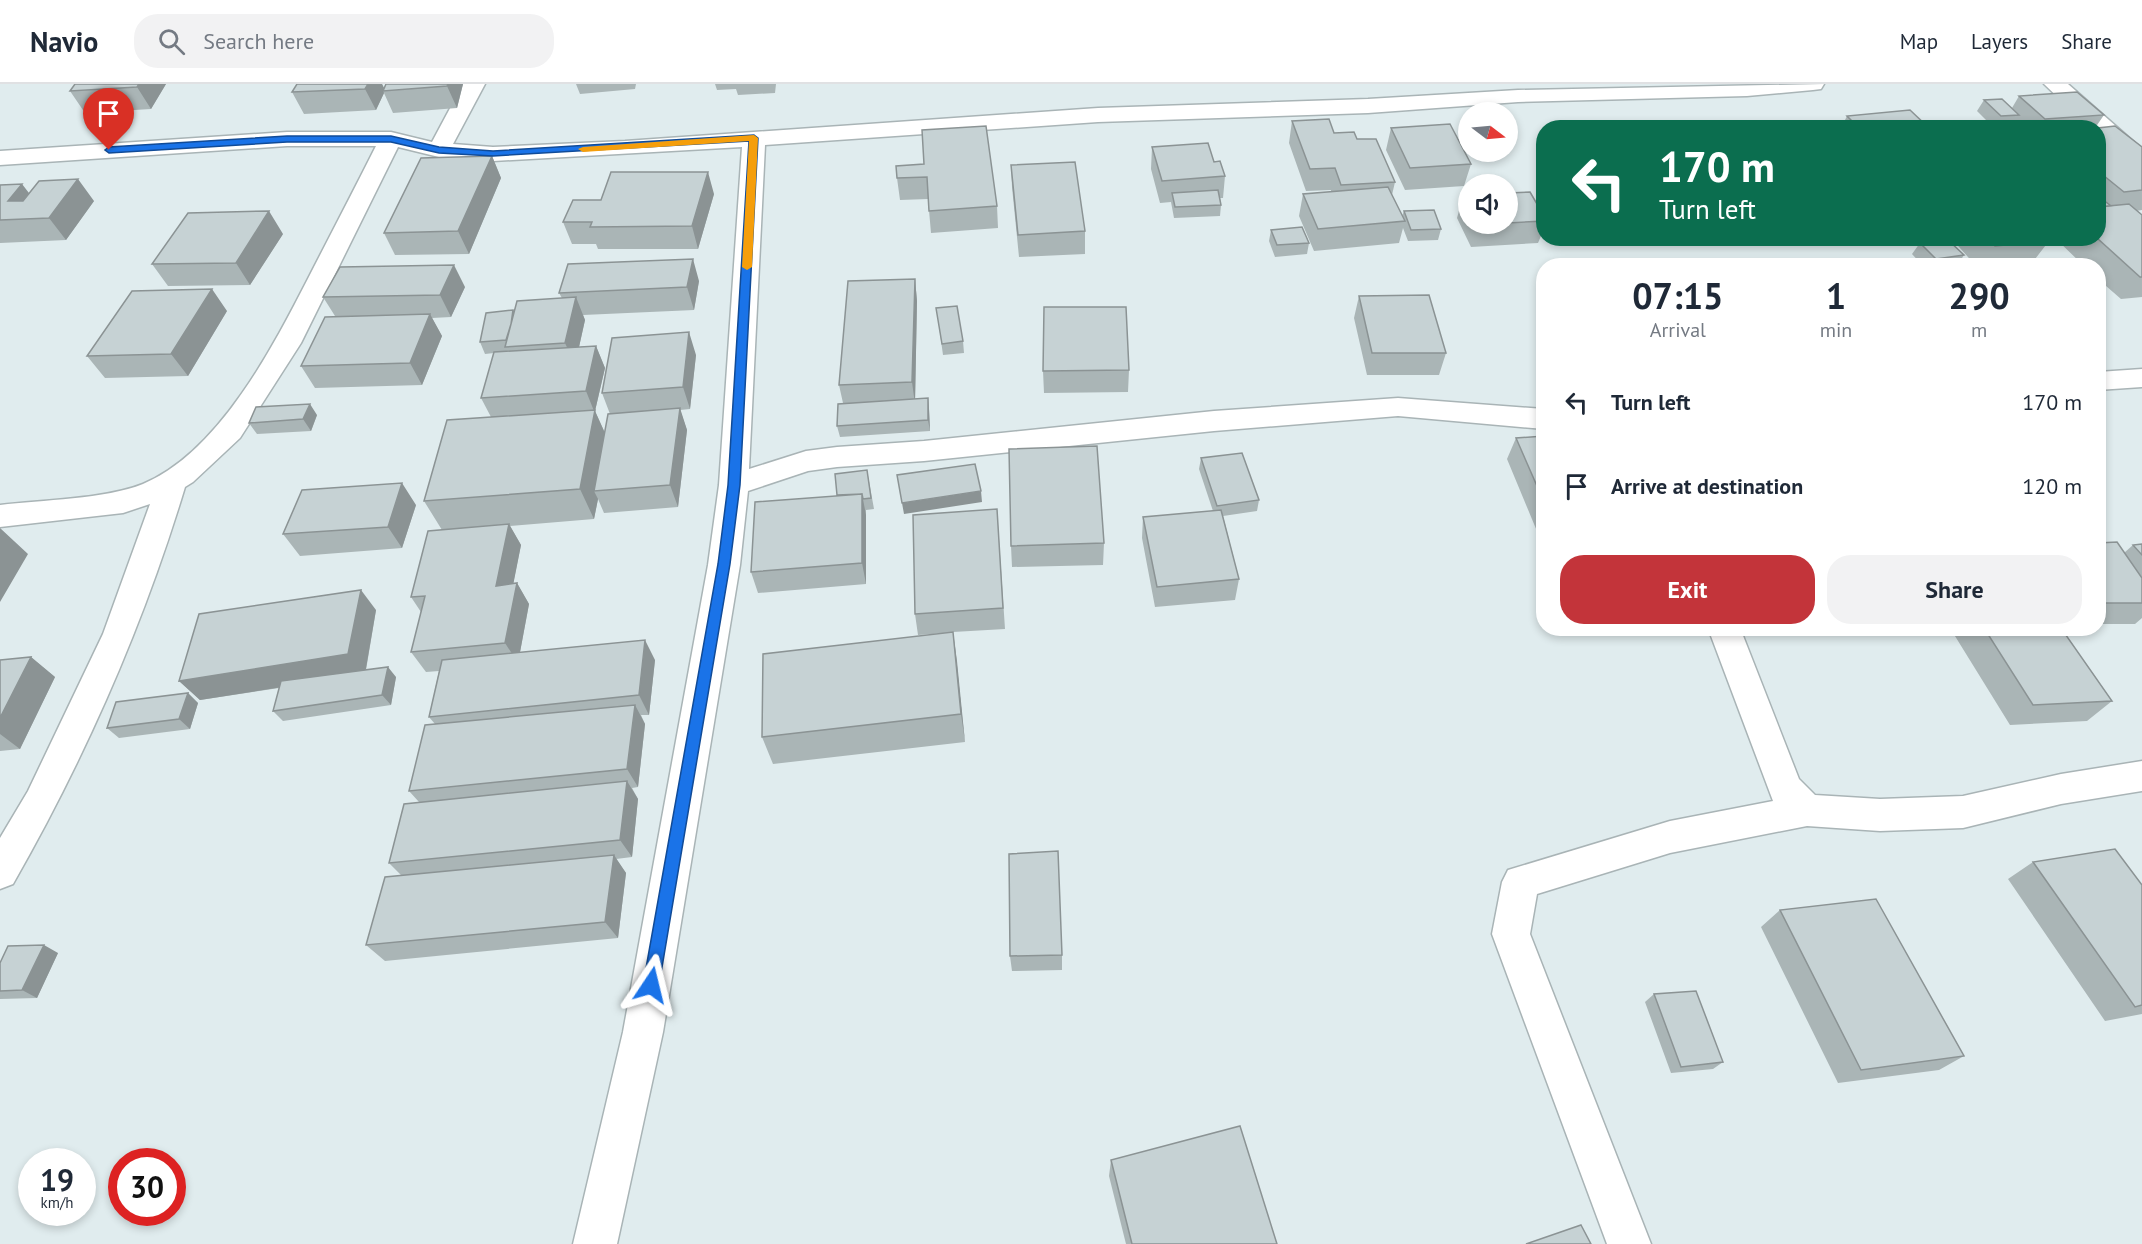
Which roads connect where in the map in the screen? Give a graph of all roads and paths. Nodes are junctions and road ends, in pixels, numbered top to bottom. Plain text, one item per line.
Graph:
1 (474, 84) edge
2 (1813, 84) edge
3 (2055, 84) edge
4 (2095, 120) edge
5 (2106, 130) edge
6 (754, 138) junction
7 (391, 139) junction
8 (439, 150) junction
9 (0, 158) edge
10 (2142, 160) edge
11 (2142, 378) edge
12 (2106, 380) edge
13 (1536, 418) edge
14 (171, 484) junction
15 (734, 485) junction
16 (0, 516) edge
17 (1727, 636) edge
18 (2142, 776) edge
19 (1807, 810) junction
20 (0, 872) edge
21 (595, 1244) edge
22 (1629, 1244) edge

1 - 8 street
2 - 6 street
3 - 4 street
5 - 10 street
6 - 8 street
6 - 15 street
7 - 8 street
7 - 9 street
7 - 14 street
11 - 12 street
13 - 15 street
14 - 16 street
14 - 20 street
15 - 21 street
17 - 19 street
18 - 19 street
19 - 22 street

